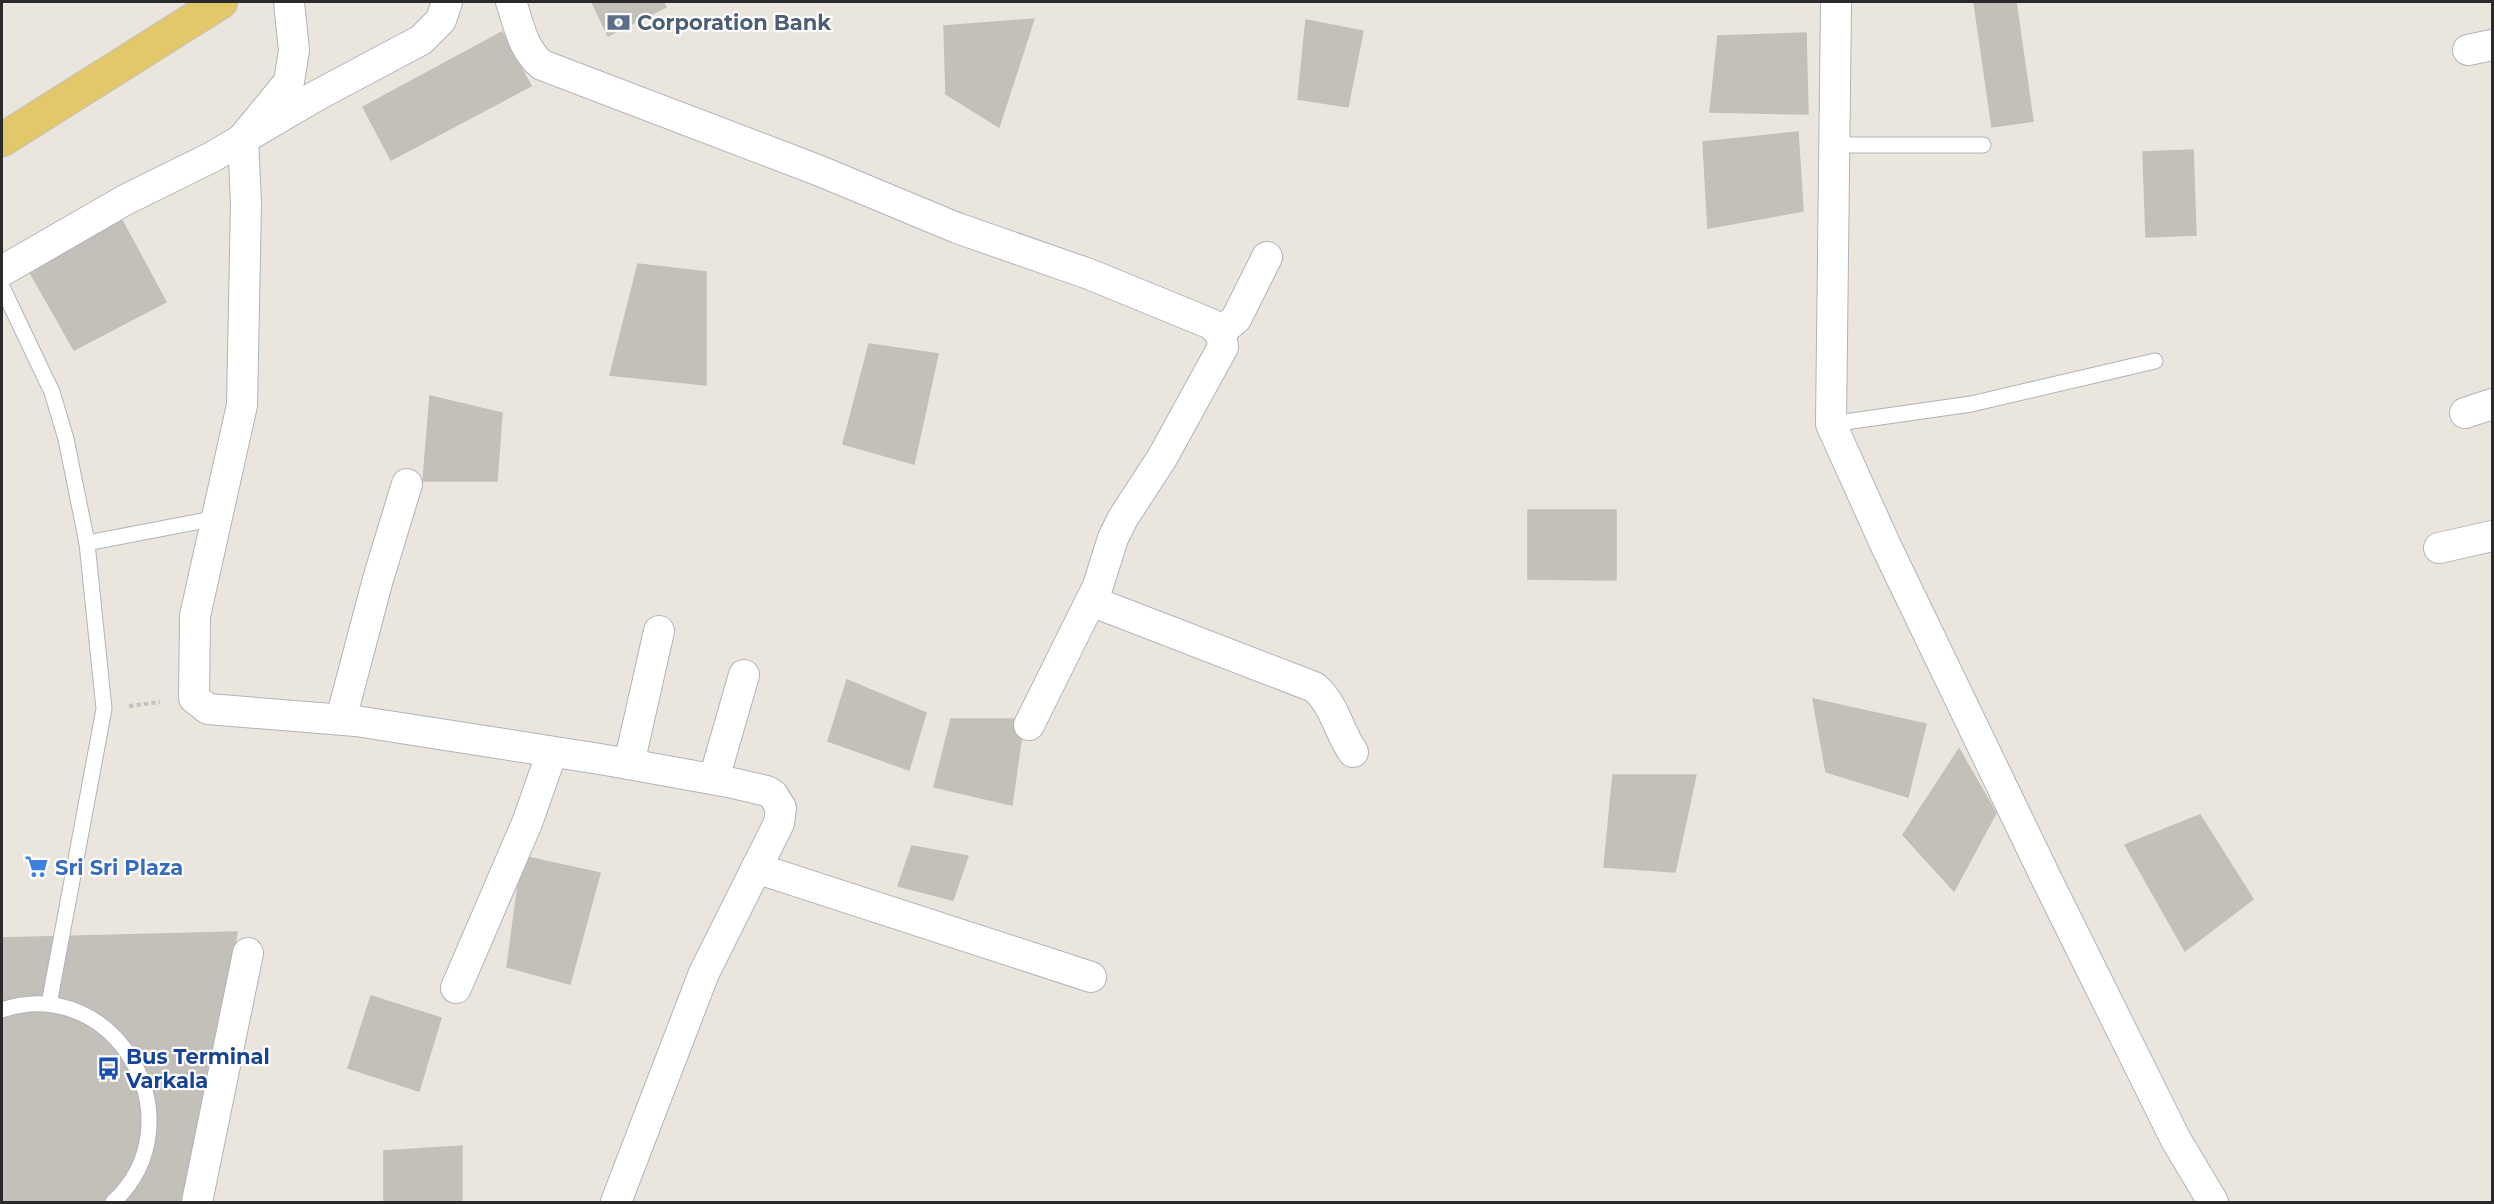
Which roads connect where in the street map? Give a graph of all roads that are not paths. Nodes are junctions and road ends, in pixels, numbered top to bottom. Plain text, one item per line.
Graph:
1 (221, 2) edge
2 (289, 2) edge
3 (447, 2) edge
4 (511, 2) edge
5 (1836, 2) edge
6 (243, 138) junction
7 (2, 140) edge
8 (1834, 145) junction
9 (1983, 145) dead end
10 (1267, 257) dead end
11 (2, 271) edge
12 (2, 287) edge
13 (1220, 333) junction
14 (2155, 361) dead end
15 (1832, 424) junction
16 (407, 484) dead end
17 (217, 518) junction
18 (2493, 536) edge
19 (87, 543) junction
20 (2439, 548) dead end
21 (1091, 601) junction
22 (659, 631) dead end
23 (744, 675) dead end
24 (341, 719) junction
25 (1029, 725) dead end
26 (552, 752) junction
27 (1353, 752) dead end
28 (629, 764) junction
29 (714, 779) junction
30 (756, 868) junction
31 (248, 953) dead end
32 (1091, 977) dead end
33 (456, 988) dead end
34 (49, 1004) junction
35 (2, 1010) edge
36 (113, 1203) edge
37 (196, 1203) edge
38 (616, 1203) edge
39 (2212, 1203) edge

1 - 7 main road
2 - 6 street
3 - 6 street
4 - 13 street
5 - 8 street
6 - 11 street
6 - 17 street
8 - 9 lane
8 - 15 street
10 - 13 street
12 - 19 lane
13 - 21 street
14 - 15 lane
15 - 39 street
16 - 24 street
17 - 19 lane
17 - 24 street
18 - 20 street
19 - 34 lane
21 - 25 street
21 - 27 street
22 - 28 street
23 - 29 street
24 - 26 street
26 - 28 street
26 - 33 street
28 - 29 street
29 - 30 street
30 - 32 street
30 - 38 street
31 - 37 street
34 - 35 lane
34 - 36 lane

